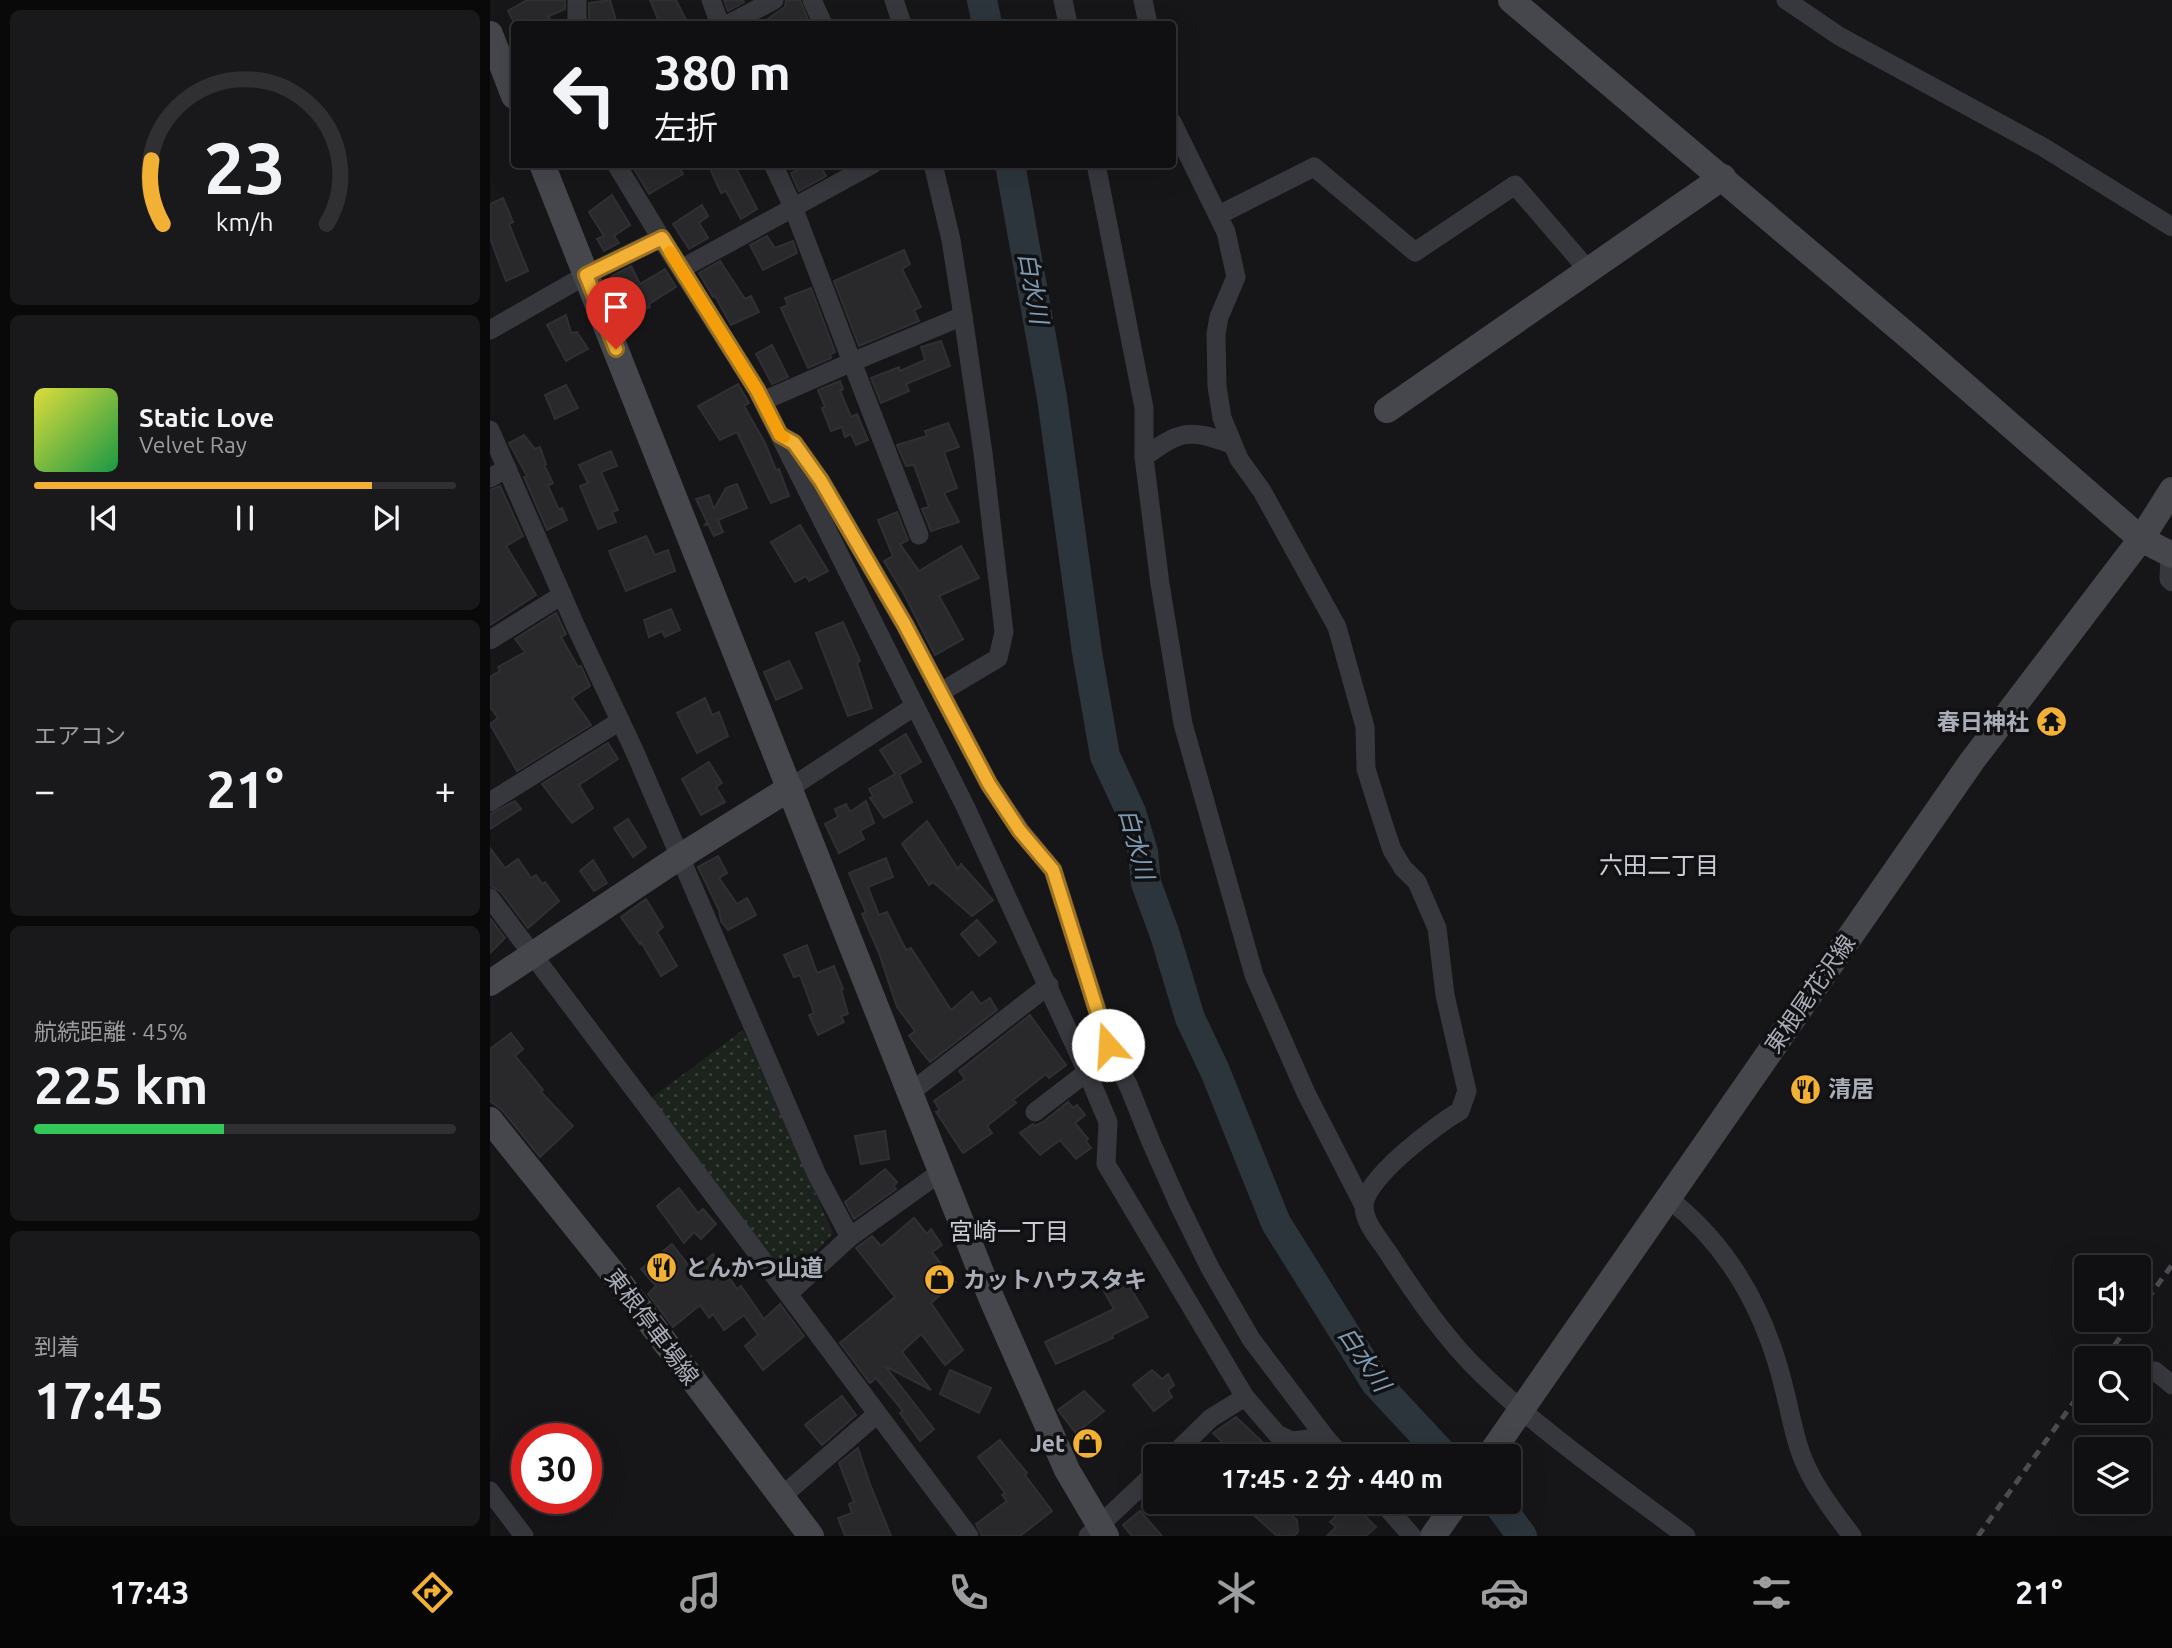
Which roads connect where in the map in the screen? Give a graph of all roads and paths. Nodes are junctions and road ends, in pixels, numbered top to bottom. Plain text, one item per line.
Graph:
1 (577, 0) edge
2 (711, 0) edge
3 (774, 0) edge
4 (812, 0) edge
5 (894, 0) edge
6 (1063, 0) edge
7 (1143, 0) edge
8 (1511, 0) edge
9 (1786, 0) edge
10 (577, 21) edge
11 (719, 21) edge
12 (735, 21) edge
13 (822, 21) edge
14 (901, 21) edge
15 (1067, 21) edge
16 (1147, 21) edge
17 (490, 34) edge
18 (511, 88) edge
19 (1176, 130) edge
20 (544, 168) edge
21 (618, 168) edge
22 (776, 168) edge
23 (866, 168) edge
24 (934, 168) edge
25 (1097, 168) edge
26 (1723, 177) junction
27 (793, 207) junction
28 (1219, 215) junction
29 (2172, 227) edge
30 (662, 238) junction
31 (681, 269) junction
32 (1588, 270) junction
33 (586, 275) junction
34 (963, 316) junction
35 (490, 330) edge
36 (852, 362) junction
37 (763, 401) junction
38 (1387, 410) dead end
39 (490, 430) edge
40 (780, 435) junction
41 (1231, 444) junction
42 (1144, 457) junction
43 (498, 473) edge
44 (2172, 490) edge
45 (919, 535) dead end
46 (2141, 539) junction
47 (2171, 554) edge
48 (2172, 582) edge
49 (562, 595) junction
50 (490, 640) edge
51 (940, 692) junction
52 (915, 706) junction
53 (620, 721) junction
54 (790, 788) junction
55 (490, 802) edge
56 (678, 858) junction
57 (490, 898) edge
58 (532, 953) junction
59 (490, 983) edge
60 (1049, 985) junction
61 (1087, 1072) junction
62 (911, 1092) junction
63 (1035, 1112) dead end
64 (490, 1120) edge
65 (942, 1171) junction
66 (1669, 1199) junction
67 (1363, 1204) junction
68 (850, 1237) junction
69 (788, 1294) junction
70 (2155, 1371) dead end
71 (2172, 1385) edge
72 (1245, 1397) junction
73 (1520, 1412) junction
74 (877, 1414) junction
75 (1325, 1437) junction
76 (1184, 1444) edge
77 (1331, 1444) edge
78 (1497, 1444) edge
79 (1143, 1486) edge
80 (490, 1490) edge
81 (781, 1497) junction
82 (1393, 1514) edge
83 (1449, 1514) edge
84 (1098, 1533) edge
85 (524, 1536) edge
86 (811, 1536) edge
87 (969, 1536) edge
88 (1412, 1536) edge
89 (1433, 1536) edge
90 (1686, 1536) edge
91 (1852, 1536) edge

1 - 10 street
2 - 11 street
3 - 12 street
4 - 13 street
5 - 14 street
6 - 15 street
7 - 16 street
8 - 26 street
9 - 29 street
17 - 18 street
19 - 28 street
20 - 33 street
21 - 30 street
22 - 27 street
23 - 27 street
24 - 34 street
25 - 42 street
26 - 32 street
26 - 46 street
27 - 31 street
27 - 36 street
28 - 32 street
28 - 41 street
30 - 31 street
30 - 33 street
31 - 37 street
32 - 38 street
33 - 35 street
33 - 54 street
34 - 36 street
34 - 51 street
36 - 37 street
36 - 45 street
37 - 40 street
39 - 43 street
40 - 51 street
40 - 52 street
41 - 42 street
41 - 67 street
42 - 67 street
43 - 49 street
44 - 46 street, 東根尾花沢線
46 - 47 street
46 - 66 street, 東根尾花沢線
47 - 48 street
49 - 50 street
49 - 53 street
51 - 75 street
52 - 54 street
52 - 60 street
53 - 55 street
53 - 56 street
54 - 56 street
54 - 62 street
56 - 58 street
56 - 68 street
57 - 58 street
58 - 59 street
58 - 69 street
60 - 61 street
60 - 62 street
61 - 63 street
61 - 72 street
62 - 65 street
64 - 81 street, 東根停車場線
65 - 68 street
65 - 84 street
66 - 73 street, 東根尾花沢線
66 - 91 street
67 - 73 street
68 - 69 street
69 - 74 street
70 - 71 street
72 - 75 street
72 - 76 street
73 - 78 street, 東根尾花沢線
73 - 90 street
74 - 81 street
74 - 87 street
75 - 77 street
79 - 84 street
80 - 85 street
81 - 86 street, 東根停車場線
82 - 88 street
83 - 89 street

